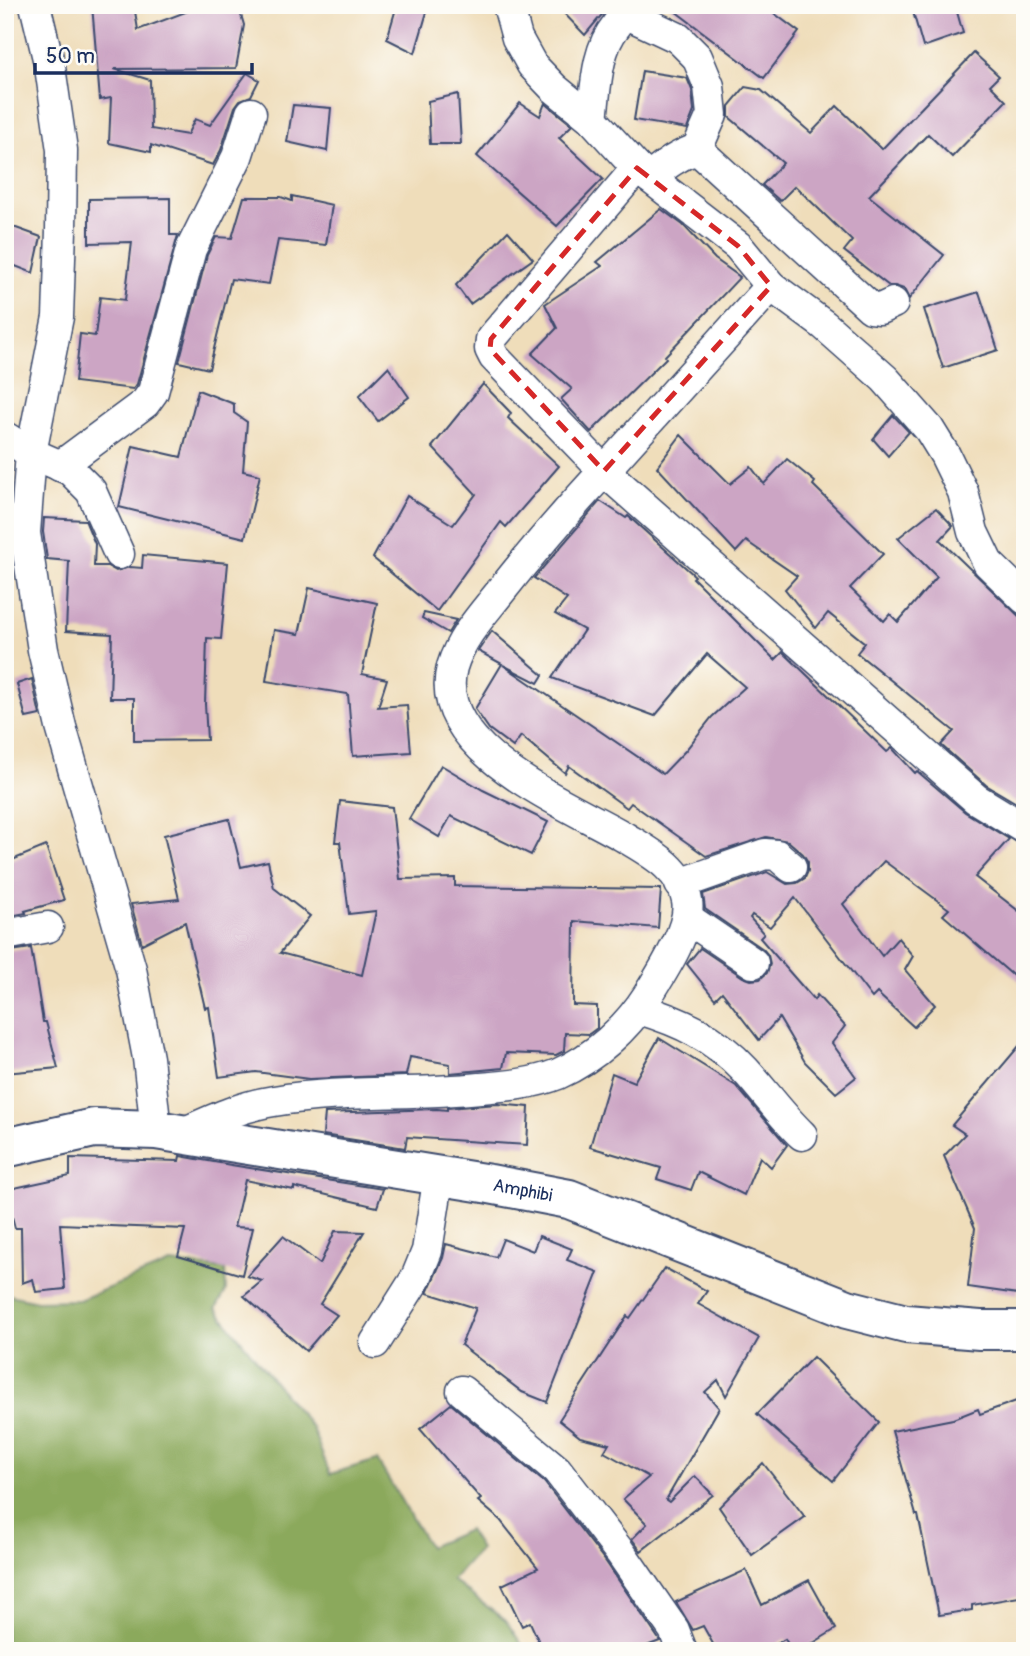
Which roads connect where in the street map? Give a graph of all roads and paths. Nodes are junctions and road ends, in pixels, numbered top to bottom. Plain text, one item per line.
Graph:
1 (35, 5) edge
2 (508, 5) edge
3 (631, 10) edge
4 (251, 113) dead end
5 (592, 118) junction
6 (697, 149) junction
7 (644, 173) junction
8 (771, 286) junction
9 (893, 303) dead end
10 (5, 438) edge
11 (31, 453) junction
12 (60, 466) junction
13 (604, 471) junction
14 (119, 554) dead end
15 (1025, 598) edge
16 (1025, 829) edge
17 (791, 867) dead end
18 (680, 884) junction
19 (687, 918) junction
20 (48, 927) dead end
21 (5, 935) edge
22 (753, 963) dead end
23 (639, 1009) junction
24 (169, 1132) junction
25 (802, 1135) dead end
26 (5, 1148) edge
27 (439, 1175) junction
28 (1025, 1330) edge
29 (375, 1343) dead end
30 (462, 1391) dead end
31 (682, 1651) edge

1 - 11 street
2 - 5 street
3 - 5 street
3 - 6 street
4 - 12 street
5 - 7 street
6 - 7 street
6 - 9 street
7 - 8 street
7 - 13 street
8 - 13 street
8 - 15 street
10 - 11 street
11 - 12 street
11 - 24 street
12 - 14 street
13 - 16 street
13 - 18 street
17 - 18 street
18 - 19 street
19 - 22 street
19 - 23 street
20 - 21 street
23 - 24 street
23 - 25 street
24 - 26 main road, Amphibi
24 - 27 main road, Amphibi
27 - 28 main road, Amphibi
27 - 29 street
30 - 31 street

